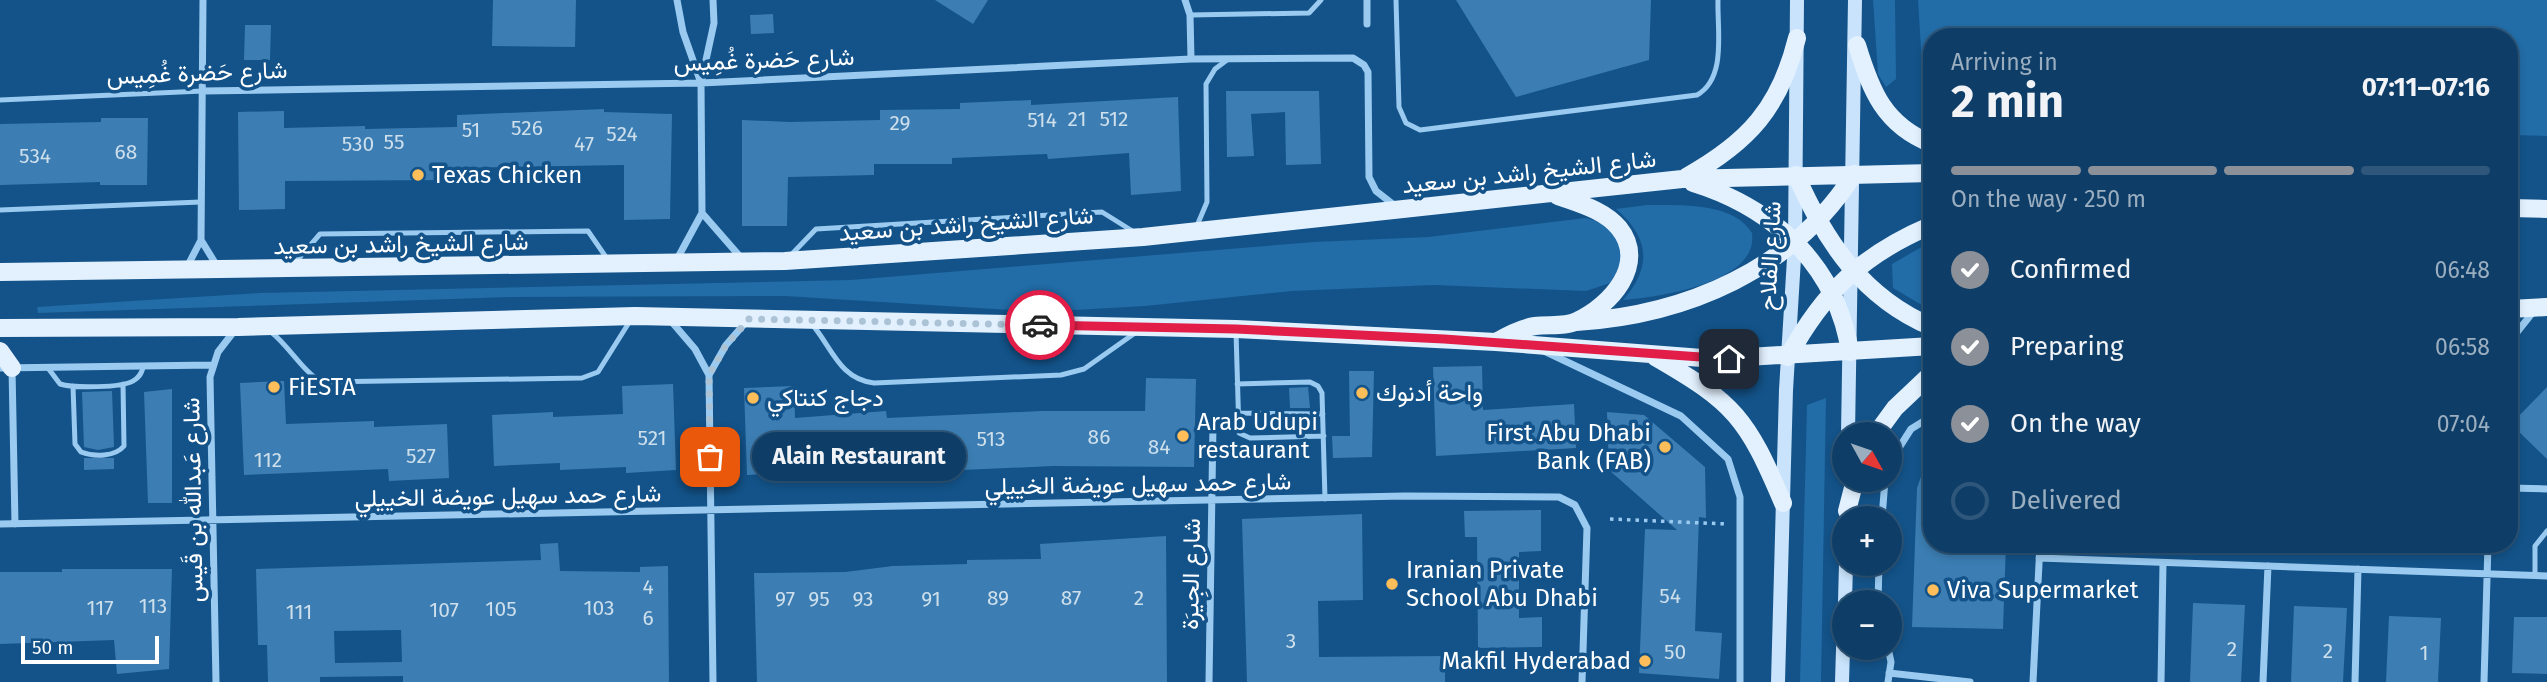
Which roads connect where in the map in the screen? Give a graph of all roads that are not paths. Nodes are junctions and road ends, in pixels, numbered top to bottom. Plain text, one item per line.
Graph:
1 (203, 0) edge
2 (677, 0) edge
3 (713, 0) edge
4 (1185, 0) edge
5 (1321, 0) edge
6 (1367, 0) edge
7 (1396, 0) edge
8 (1718, 0) edge
9 (1797, 0) edge
10 (1855, 0) edge
11 (1190, 15) junction
12 (1367, 24) dead end
13 (1797, 38) junction
14 (1857, 45) junction
15 (1191, 59) junction
16 (1230, 59) junction
17 (701, 83) junction
18 (203, 90) junction
19 (0, 100) edge
20 (1923, 140) edge
21 (1923, 173) edge
22 (1854, 174) junction
23 (1796, 176) junction
24 (1682, 179) junction
25 (1553, 194) junction
26 (201, 202) junction
27 (2518, 208) edge
28 (2547, 209) edge
29 (0, 210) edge
30 (1403, 211) junction
31 (702, 213) junction
32 (1818, 221) junction
33 (1923, 229) edge
34 (1193, 232) junction
35 (1143, 237) junction
36 (201, 240) junction
37 (1795, 242) junction
38 (785, 261) junction
39 (746, 262) junction
40 (675, 263) junction
41 (612, 266) junction
42 (185, 270) junction
43 (220, 270) junction
44 (288, 270) junction
45 (1852, 271) junction
46 (0, 272) edge
47 (1832, 291) junction
48 (2542, 307) edge
49 (2518, 309) edge
50 (635, 316) junction
51 (666, 317) junction
52 (749, 319) junction
53 (809, 321) junction
54 (1576, 322) junction
55 (1923, 322) edge
56 (260, 325) junction
57 (238, 327) junction
58 (0, 328) edge
59 (1147, 328) junction
60 (1236, 329) junction
61 (2518, 332) edge
62 (1496, 342) junction
63 (1531, 345) junction
64 (1923, 347) edge
65 (0, 351) edge
66 (1850, 352) junction
67 (1652, 356) junction
68 (1788, 356) junction
69 (212, 365) junction
70 (6, 368) edge
71 (48, 368) junction
72 (143, 368) junction
73 (709, 375) junction
74 (1923, 382) edge
75 (123, 384) junction
76 (1237, 384) junction
77 (73, 386) junction
78 (1236, 413) junction
79 (1322, 414) junction
80 (1848, 422) edge
81 (1885, 422) edge
82 (1923, 422) edge
83 (1213, 424) dead end
84 (1324, 436) junction
85 (1902, 444) edge
86 (2518, 488) edge
87 (2547, 489) edge
88 (1325, 499) junction
89 (1212, 502) junction
90 (1783, 503) junction
91 (711, 512) junction
92 (211, 521) junction
93 (0, 524) edge
94 (15, 524) junction
95 (2547, 531) edge
96 (2039, 553) edge
97 (2488, 553) edge
98 (2039, 558) junction
99 (2163, 562) junction
100 (2268, 566) junction
101 (2358, 569) junction
102 (2487, 574) junction
103 (2535, 576) junction
104 (2547, 576) edge
105 (1843, 660) edge
106 (1888, 660) edge
107 (1889, 678) edge
108 (216, 682) edge
109 (713, 682) edge
110 (1209, 682) edge
111 (1581, 682) edge
112 (1740, 682) edge
113 (1778, 682) edge
114 (1842, 682) edge
115 (1970, 682) edge
116 (2033, 682) edge
117 (2161, 682) edge
118 (2263, 682) edge
119 (2355, 682) edge
120 (2484, 682) edge

1 - 18 street
2 - 17 street
3 - 17 street
4 - 11 street
5 - 11 lane
6 - 12 street
7 - 8 lane
9 - 13 main road, شارع الفلاح
10 - 14 main road
11 - 15 street
13 - 23 main road, شارع الفلاح
13 - 24 main road
14 - 20 main road
14 - 22 main road
15 - 16 street, شارع حَضرة غُمِيس
15 - 17 street, شارع حَضرة غُمِيس
16 - 30 street, شارع حَضرة غُمِيس
16 - 34 lane
17 - 18 street, شارع حَضرة غُمِيس
17 - 31 street
18 - 19 lane, شارع حَضرة غُمِيس
18 - 26 street
21 - 22 main road, شارع الشيخ راشد بن سعيد
22 - 23 main road, شارع الشيخ راشد بن سعيد
22 - 32 main road
22 - 45 main road
23 - 24 main road, شارع الشيخ راشد بن سعيد
23 - 32 main road
23 - 37 main road, شارع الفلاح
24 - 25 main road, شارع الشيخ راشد بن سعيد
24 - 37 main road
25 - 30 main road, شارع الشيخ راشد بن سعيد
25 - 54 main road
26 - 29 lane
26 - 36 street
27 - 28 main road
30 - 34 main road, شارع الشيخ راشد بن سعيد
31 - 39 street
31 - 40 street
32 - 37 main road
32 - 45 main road
33 - 45 main road
34 - 35 main road, شارع الشيخ راشد بن سعيد
35 - 38 main road, شارع الشيخ راشد بن سعيد
35 - 38 lane
36 - 42 street
36 - 43 street
37 - 47 main road
37 - 54 main road
37 - 68 main road, شارع الفلاح
38 - 39 main road, شارع الشيخ راشد بن سعيد
39 - 40 main road, شارع الشيخ راشد بن سعيد
40 - 41 main road, شارع الشيخ راشد بن سعيد
41 - 44 main road, شارع الشيخ راشد بن سعيد
41 - 44 lane
42 - 43 main road, شارع الشيخ راشد بن سعيد
42 - 46 main road, شارع الشيخ راشد بن سعيد
43 - 44 main road, شارع الشيخ راشد بن سعيد
45 - 47 main road
45 - 55 main road
45 - 66 main road
47 - 66 main road
47 - 68 main road
48 - 49 main road
48 - 61 street
50 - 51 main road
50 - 56 main road
50 - 56 lane
51 - 52 main road
51 - 73 street
52 - 53 main road
52 - 73 street
53 - 59 main road
53 - 59 lane
54 - 62 main road
56 - 57 main road
57 - 58 main road
57 - 69 street, شارع عَبدالله بن قَيس
59 - 60 main road
60 - 62 main road
60 - 76 lane
62 - 63 main road
63 - 67 main road
63 - 112 street
64 - 66 main road
65 - 70 main road
66 - 68 main road
66 - 80 main road
67 - 68 main road
67 - 90 main road
68 - 90 main road, شارع الفلاح
69 - 72 street
69 - 92 street, شارع عَبدالله بن قَيس
70 - 71 street
70 - 94 street
71 - 72 street
71 - 77 lane
72 - 75 lane
73 - 91 street
74 - 81 main road
75 - 77 lane
75 - 77 lane
76 - 78 lane
76 - 79 lane
78 - 79 lane
78 - 84 lane
79 - 84 lane
82 - 85 street
83 - 89 street, شارع الجِيرَة
84 - 88 lane
86 - 87 street
88 - 89 street, شارع حمد سهيل عويضة الخييلي
88 - 111 street, شارع حمد سهيل عويضة الخييلي
89 - 91 street, شارع حمد سهيل عويضة الخييلي
89 - 110 street, شارع الجِيرَة
90 - 113 main road, شارع الفلاح
91 - 92 street, شارع حمد سهيل عويضة الخييلي
91 - 109 street
92 - 94 street, شارع حمد سهيل عويضة الخييلي
92 - 108 street, شارع عَبدالله بن قَيس
93 - 94 street, شارع حمد سهيل عويضة الخييلي
95 - 103 lane
96 - 98 street
97 - 102 street
98 - 99 street
98 - 116 street
99 - 100 street
99 - 117 street
100 - 101 street
100 - 118 street
101 - 102 street
101 - 119 street
102 - 103 street
102 - 120 street
103 - 104 street
105 - 114 main road
106 - 107 street
107 - 115 street

